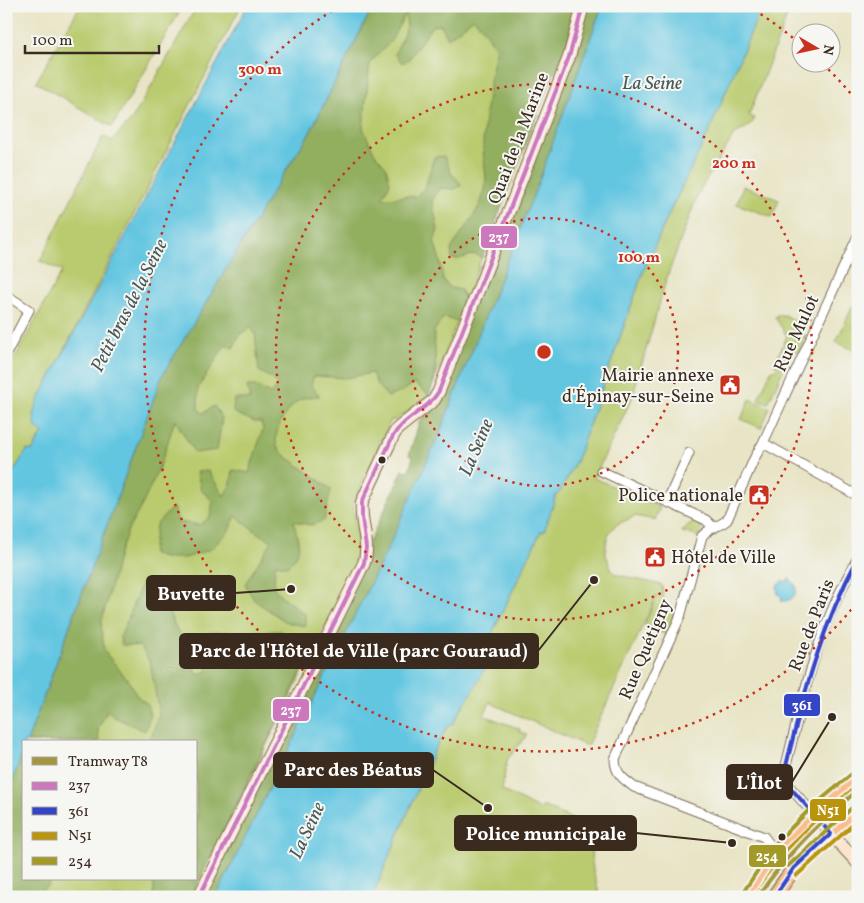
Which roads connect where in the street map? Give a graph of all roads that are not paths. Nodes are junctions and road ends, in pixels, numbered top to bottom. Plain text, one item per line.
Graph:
1 (584, 6) edge
2 (858, 237) edge
3 (6, 295) edge
4 (6, 354) edge
5 (763, 443) junction
6 (689, 453) dead end
7 (601, 471) dead end
8 (858, 496) edge
9 (667, 502) junction
10 (714, 528) junction
11 (858, 558) edge
12 (858, 777) edge
13 (858, 811) edge
14 (814, 814) junction
15 (831, 834) junction
16 (774, 856) junction
17 (858, 863) edge
18 (794, 868) junction
19 (199, 897) edge
20 (747, 897) edge
21 (774, 897) edge

1 - 19 street, Quai de la Marine
2 - 5 street, Rue Mulot
3 - 4 street
5 - 8 street
5 - 10 street, Rue Quétigny
6 - 9 street
7 - 9 street
9 - 10 street
10 - 16 street, Rue Quétigny
11 - 14 street, Rue de Paris
12 - 14 main road
13 - 15 main road
14 - 15 street, Rue de Paris
14 - 16 main road
15 - 17 street
15 - 18 main road
16 - 18 street
16 - 20 main road
18 - 21 main road

